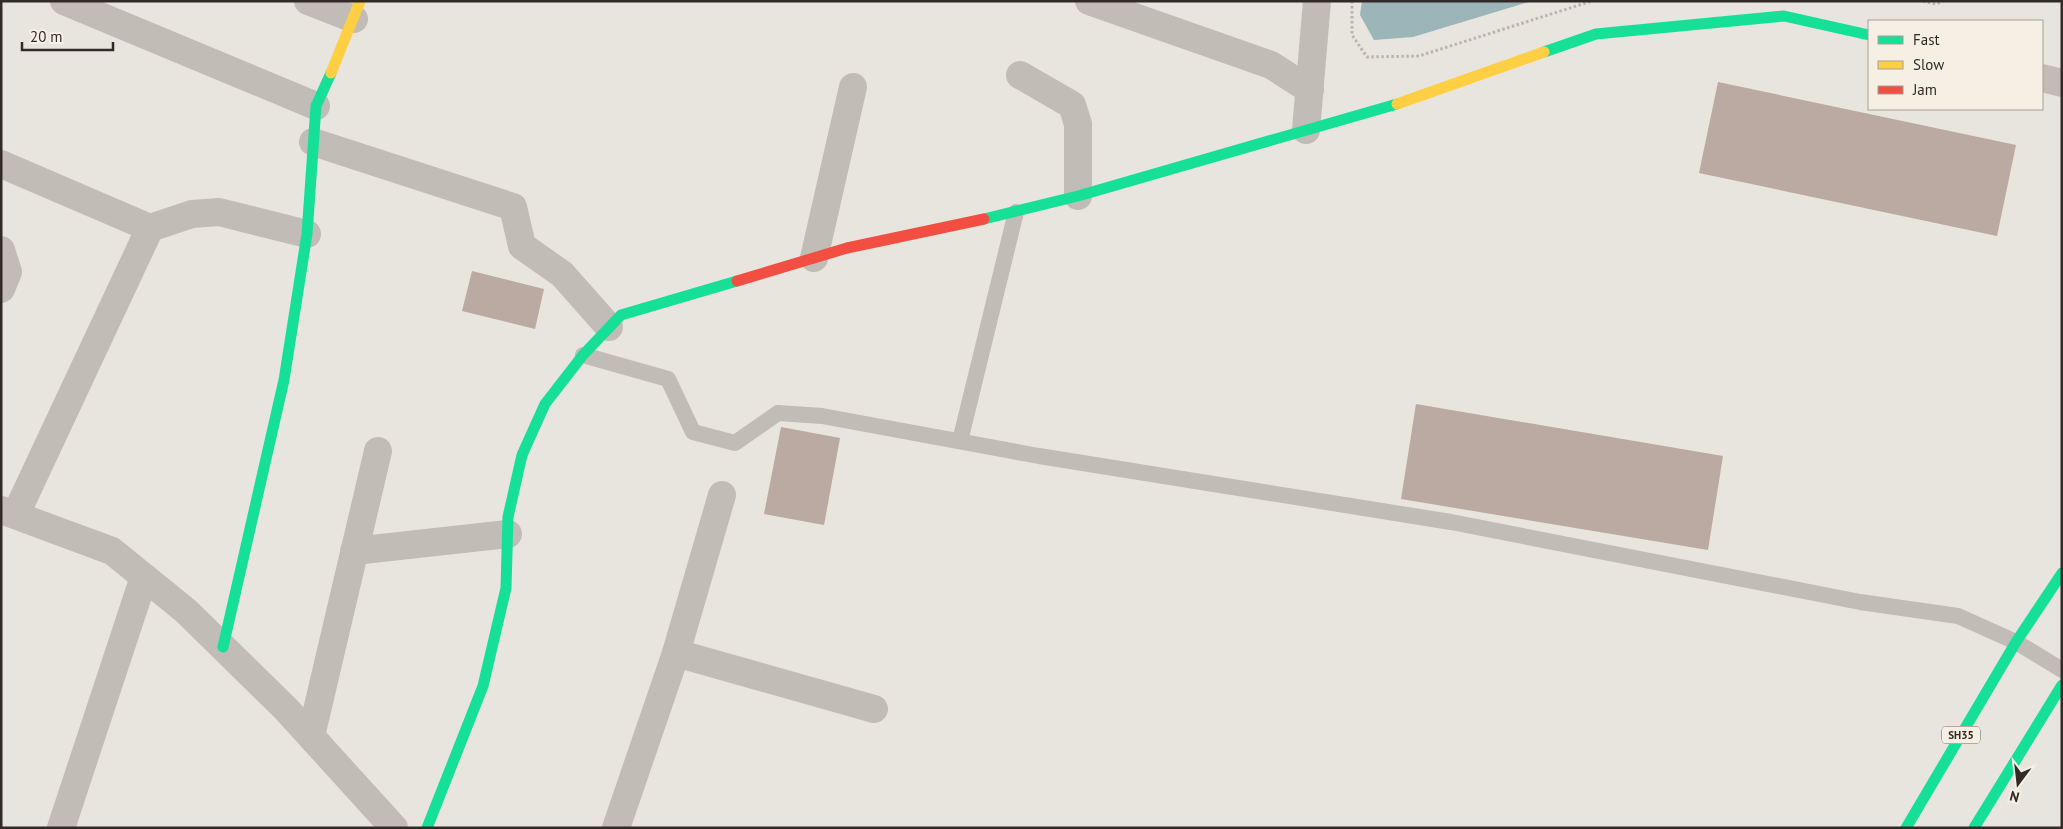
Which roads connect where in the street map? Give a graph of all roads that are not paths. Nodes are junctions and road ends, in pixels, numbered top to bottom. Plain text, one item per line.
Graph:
1 (64, 1) edge
2 (308, 1) edge
3 (1089, 1) edge
4 (1317, 1) edge
5 (357, 10) edge
6 (1868, 34) edge
7 (1020, 75) dead end
8 (2043, 78) edge
9 (2062, 83) edge
10 (853, 87) dead end
11 (1310, 90) junction
12 (316, 106) junction
13 (1306, 130) junction
14 (313, 142) junction
15 (1, 164) edge
16 (1078, 196) junction
17 (1016, 212) junction
18 (150, 228) junction
19 (307, 234) junction
20 (1, 250) edge
21 (814, 258) junction
22 (1, 290) edge
23 (610, 327) junction
24 (583, 355) junction
25 (960, 441) junction
26 (378, 451) dead end
27 (722, 495) dead end
28 (8, 512) edge
29 (508, 534) junction
30 (354, 551) junction
31 (2062, 573) edge
32 (144, 577) junction
33 (2016, 642) junction
34 (223, 647) junction
35 (676, 653) junction
36 (2062, 670) edge
37 (2062, 685) edge
38 (874, 709) dead end
39 (311, 736) junction
40 (61, 828) edge
41 (394, 828) edge
42 (427, 828) edge
43 (616, 828) edge
44 (1906, 828) edge
45 (1974, 828) edge

1 - 12 street
2 - 5 street
3 - 11 street
4 - 11 street
5 - 12 street
6 - 13 street
7 - 16 street
8 - 9 street
10 - 21 street
11 - 13 street
12 - 14 street
13 - 16 street
14 - 19 street
14 - 23 street
15 - 18 street
16 - 17 street
17 - 21 street
17 - 25 lane
18 - 19 street
18 - 28 street
19 - 34 street
20 - 22 street
21 - 23 street
23 - 24 street
24 - 25 lane
24 - 29 street
25 - 33 lane
26 - 30 street
27 - 35 street
28 - 32 street
29 - 30 street
29 - 42 street
30 - 39 street
31 - 33 street, SH35
32 - 34 street
32 - 40 street
33 - 36 lane
33 - 44 street, SH35
34 - 39 street
35 - 38 street
35 - 43 street
37 - 45 street
39 - 41 street

